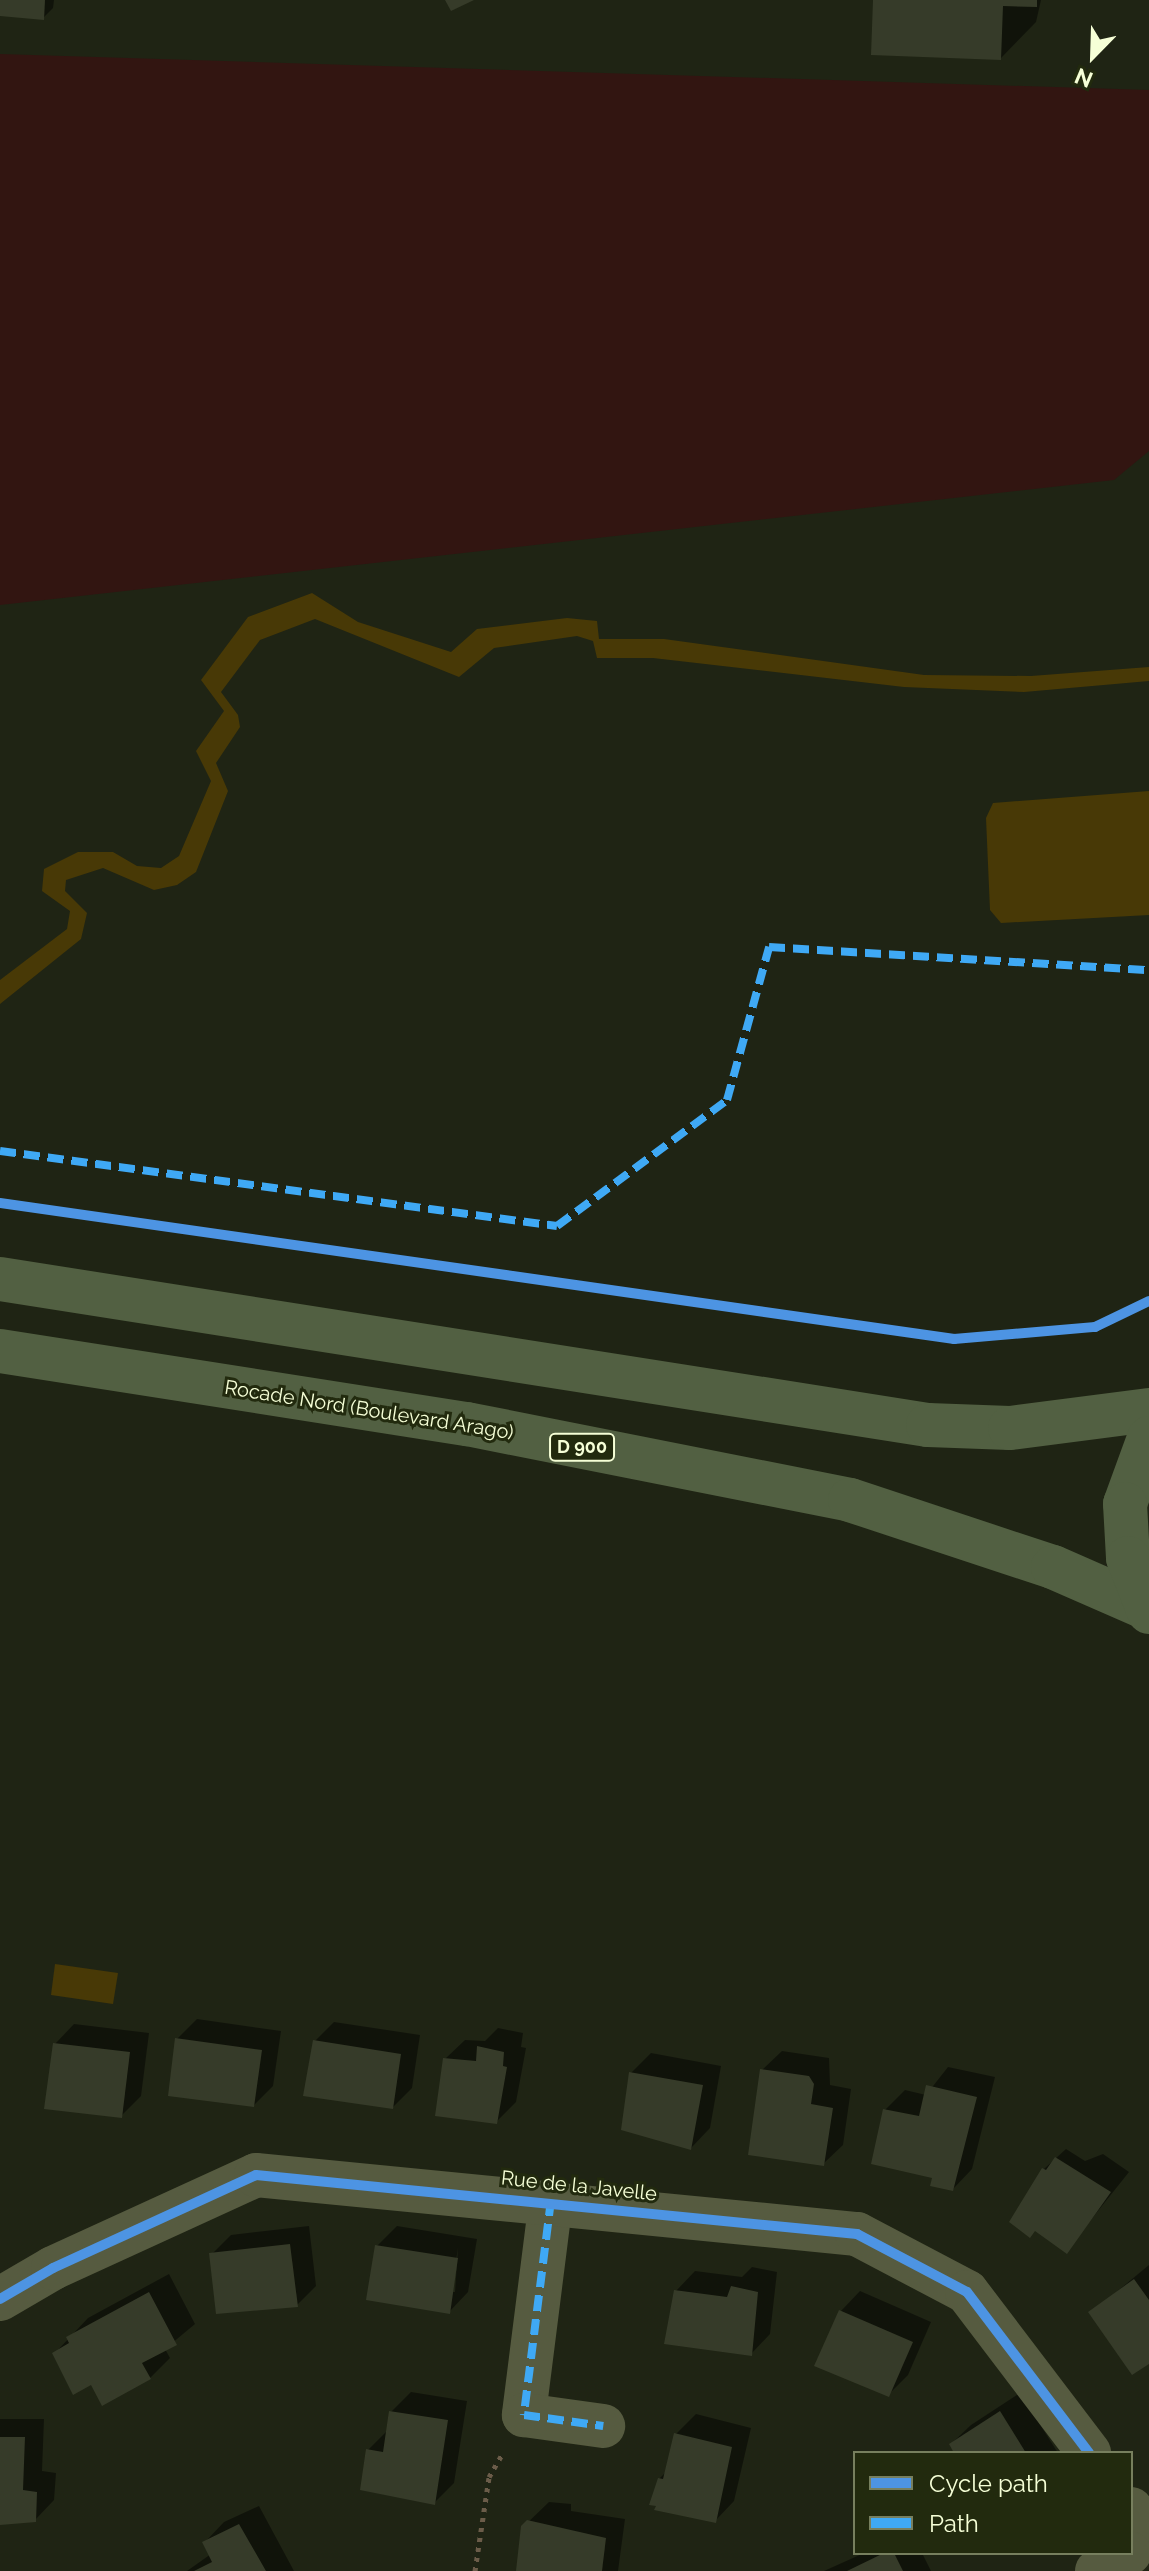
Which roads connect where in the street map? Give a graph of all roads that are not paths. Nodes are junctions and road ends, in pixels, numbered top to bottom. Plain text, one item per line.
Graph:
1 (0, 1279) edge
2 (0, 1351) edge
3 (1149, 1410) edge
4 (1149, 1438) edge
5 (1148, 1610) edge
6 (551, 2200) junction
7 (0, 2299) edge
8 (603, 2426) dead end
9 (1087, 2451) edge
10 (1133, 2512) edge
11 (1149, 2533) edge
12 (1125, 2555) edge
13 (1097, 2571) edge

1 - 3 main road
2 - 5 main road, Rocade Nord (Boulevard Arago) / D 900
4 - 5 main road
6 - 7 street, Rue de la Javelle
6 - 8 street
6 - 9 street, Rue de la Javelle
10 - 11 street
12 - 13 street

